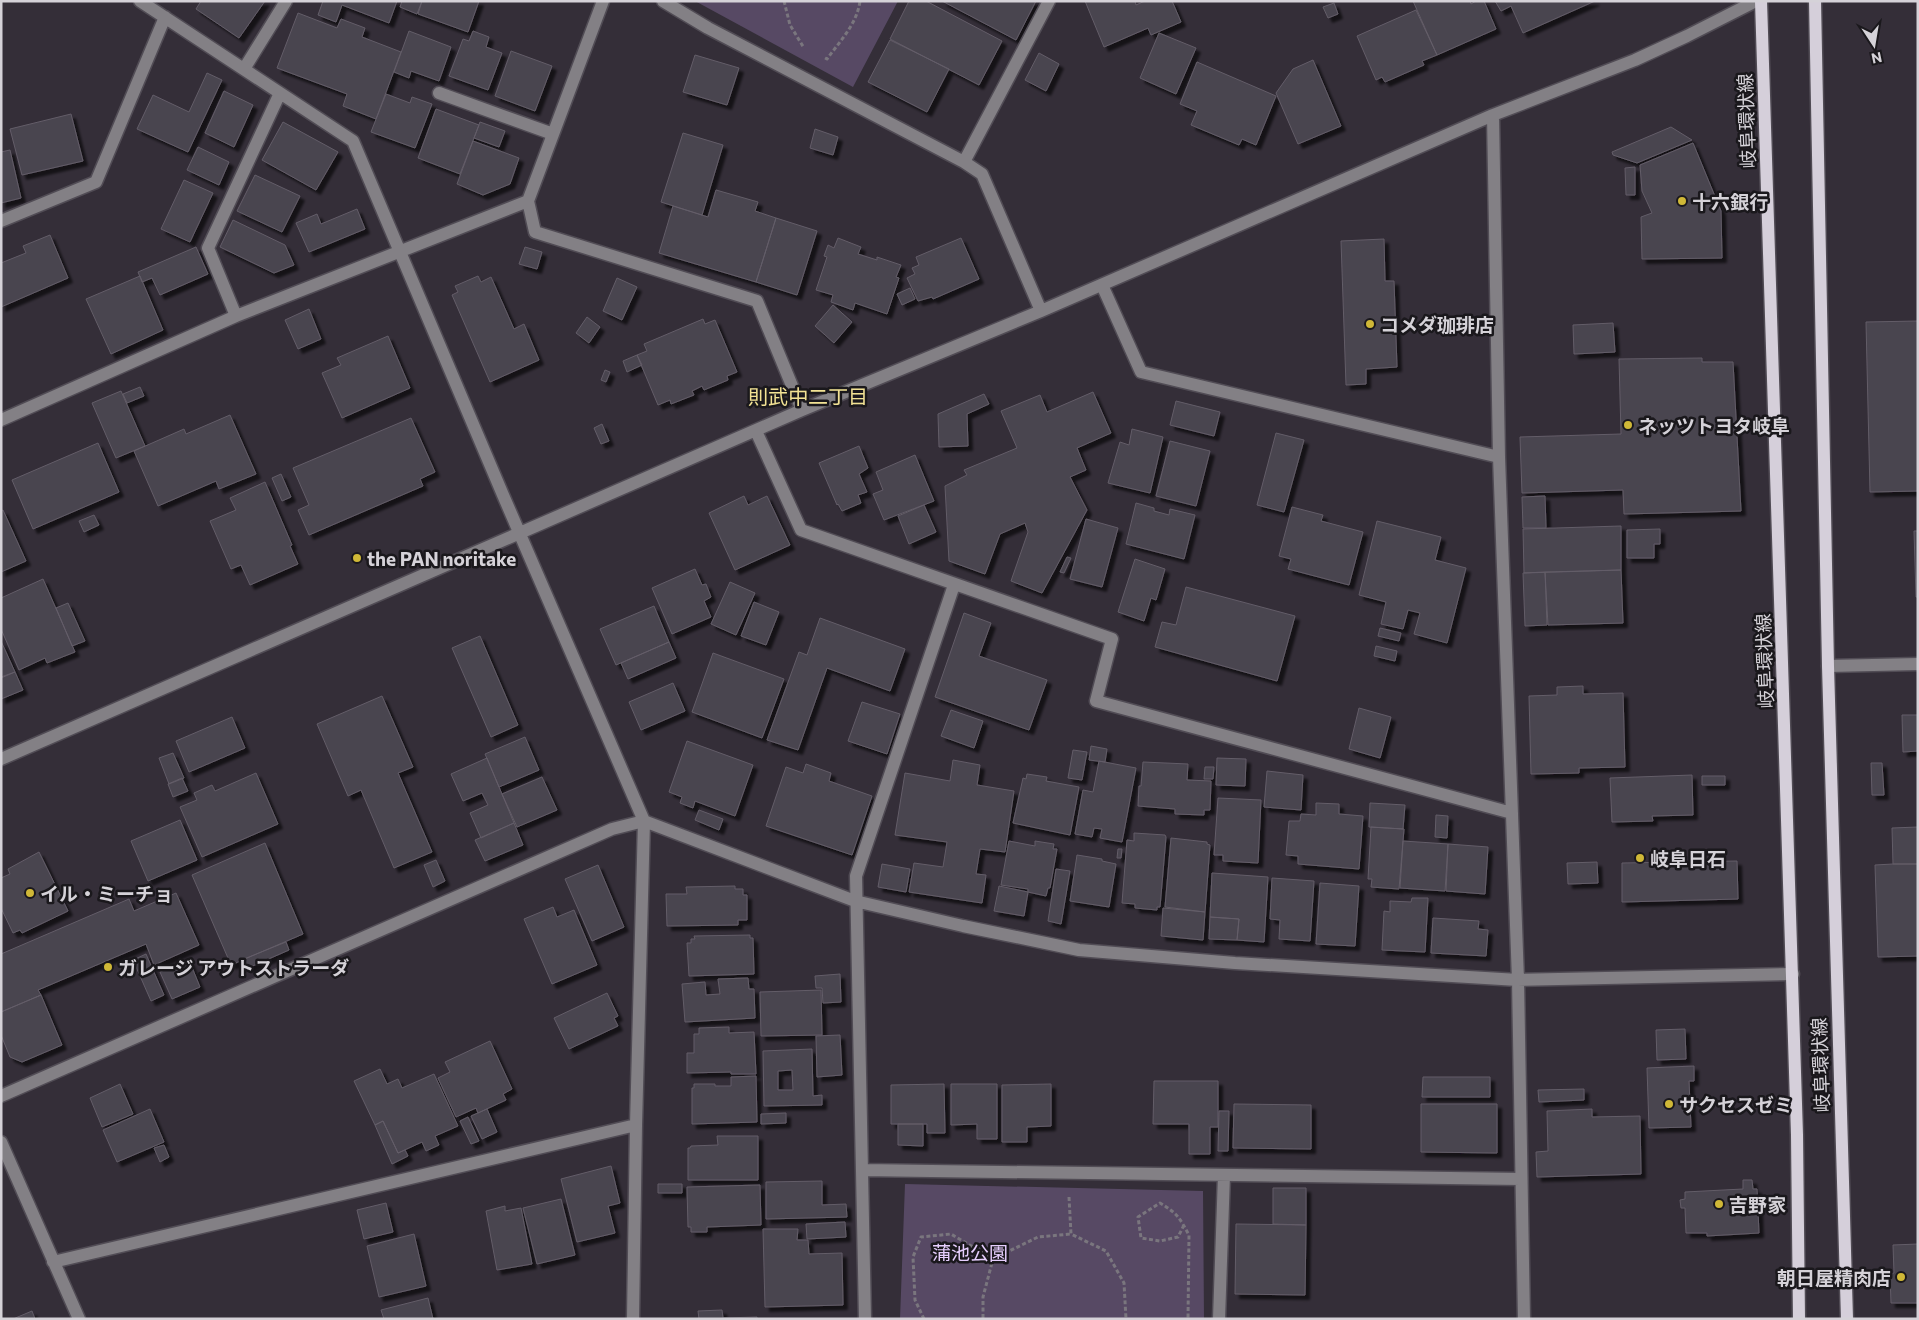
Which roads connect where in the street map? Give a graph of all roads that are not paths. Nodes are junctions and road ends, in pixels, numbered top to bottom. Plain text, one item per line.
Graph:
1 (140, 1) edge
2 (286, 1) edge
3 (603, 1) edge
4 (663, 1) edge
5 (1049, 1) edge
6 (1756, 1) edge
7 (1761, 1) edge
8 (1815, 1) edge
9 (165, 17) junction
10 (244, 69) junction
11 (439, 93) dead end
12 (280, 94) junction
13 (1493, 116) junction
14 (553, 134) junction
15 (964, 162) junction
16 (528, 201) junction
17 (1, 221) edge
18 (400, 251) junction
19 (1102, 285) junction
20 (1042, 311) junction
21 (236, 316) junction
22 (802, 410) junction
23 (1, 420) edge
24 (756, 431) junction
25 (1499, 457) junction
26 (520, 533) junction
27 (954, 585) junction
28 (1918, 664) edge
29 (1828, 666) junction
30 (1, 758) edge
31 (1512, 813) junction
32 (644, 821) junction
33 (855, 901) junction
34 (1793, 974) junction
35 (1518, 980) junction
36 (1, 1096) edge
37 (636, 1125) junction
38 (1, 1142) edge
39 (862, 1170) junction
40 (1224, 1175) junction
41 (1522, 1179) junction
42 (53, 1262) junction
43 (79, 1319) edge
44 (633, 1319) edge
45 (865, 1319) edge
46 (1219, 1319) edge
47 (1524, 1319) edge
48 (1799, 1319) edge
49 (1847, 1319) edge

1 - 9 street
2 - 10 street
3 - 14 street
4 - 15 street
5 - 15 street
6 - 13 street
7 - 34 main road, 岐阜環状線
8 - 29 main road, 岐阜環状線
9 - 10 street
9 - 17 street
10 - 12 street
11 - 14 street
12 - 18 street
12 - 21 street
13 - 19 street
13 - 25 street
14 - 16 street
15 - 20 street
16 - 18 street
16 - 22 street
18 - 21 street
18 - 26 street
19 - 20 street
19 - 25 street
20 - 22 street
21 - 23 street
22 - 24 street
24 - 26 street
24 - 27 street
25 - 31 street
26 - 30 street
26 - 32 street
27 - 31 street
27 - 33 street
28 - 29 street
29 - 49 main road, 岐阜環状線
31 - 35 street
32 - 33 street
32 - 36 street
32 - 37 street
33 - 35 street
33 - 39 street
34 - 35 street
34 - 48 main road, 岐阜環状線
35 - 41 street
37 - 42 street
37 - 44 street
38 - 42 street
39 - 40 street
39 - 45 street
40 - 41 street
40 - 46 street
41 - 47 street
42 - 43 street

